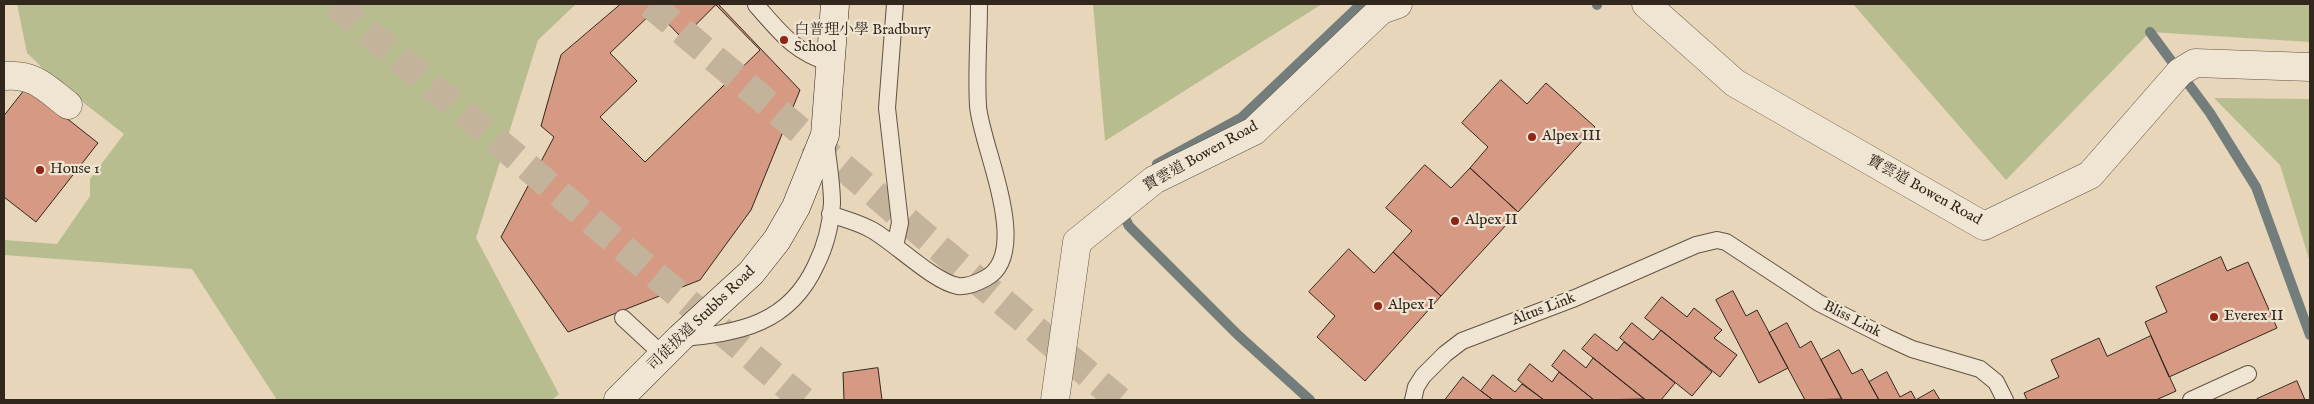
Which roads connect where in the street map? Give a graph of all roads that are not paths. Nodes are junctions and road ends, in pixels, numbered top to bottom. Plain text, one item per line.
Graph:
1 (834, 4) edge
2 (894, 4) edge
3 (979, 4) edge
4 (1398, 4) edge
5 (1646, 4) edge
6 (756, 5) edge
7 (830, 62) junction
8 (2303, 67) edge
9 (4, 76) edge
10 (68, 105) dead end
11 (825, 135) junction
12 (830, 214) junction
13 (1696, 245) joint
14 (895, 246) junction
15 (623, 318) dead end
16 (671, 347) junction
17 (2248, 374) dead end
18 (618, 400) edge
19 (1055, 400) edge
20 (1413, 400) edge
21 (2005, 400) edge
22 (2191, 400) edge

1 - 7 street, 司徒拔道 Stubbs Road
2 - 14 lane
3 - 14 lane
4 - 19 street, 寶雲道 Bowen Road
5 - 8 street, 寶雲道 Bowen Road
6 - 7 lane
7 - 11 street, 司徒拔道 Stubbs Road
9 - 10 street
11 - 12 lane
11 - 16 street, 司徒拔道 Stubbs Road
12 - 14 lane
12 - 16 lane
13 - 20 lane, Altus Link
13 - 21 lane, Bliss Link
15 - 16 lane
16 - 18 street, 司徒拔道 Stubbs Road
17 - 22 lane

